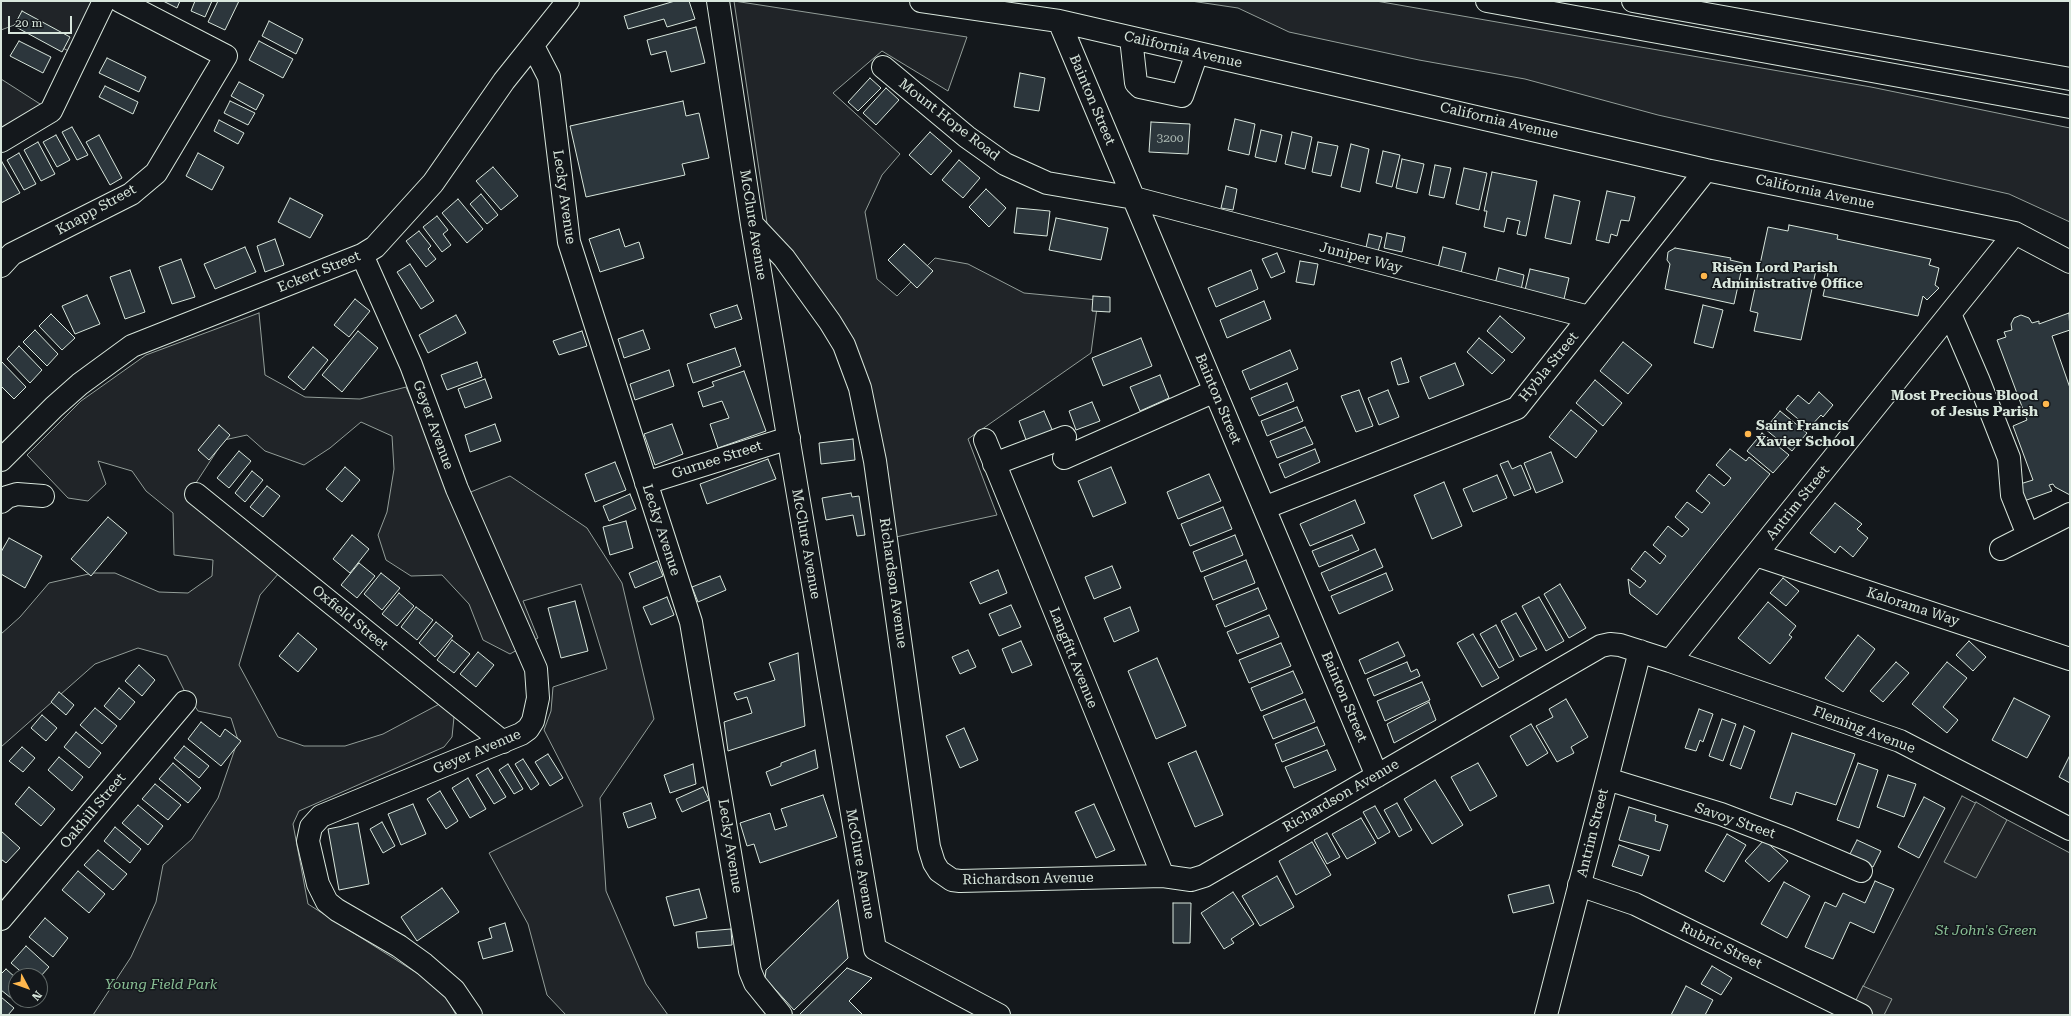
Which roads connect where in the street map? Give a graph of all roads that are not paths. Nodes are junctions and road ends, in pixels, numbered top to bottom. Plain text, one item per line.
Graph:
1 (104, 1) edge
2 (120, 1) edge
3 (568, 1) edge
4 (718, 1) edge
5 (921, 1) edge
6 (1487, 1) edge
7 (1633, 1) edge
8 (1059, 21) junction
9 (1131, 38) junction
10 (532, 46) junction
11 (1197, 53) junction
12 (883, 67) dead end
13 (2070, 79) edge
14 (2070, 107) edge
15 (1, 141) edge
16 (1706, 170) junction
17 (1134, 198) junction
18 (752, 224) junction
19 (2015, 233) junction
20 (362, 255) junction
21 (2070, 262) edge
22 (1, 266) edge
23 (1950, 314) junction
24 (1589, 317) junction
25 (1215, 391) junction
26 (1065, 437) dead end
27 (788, 438) junction
28 (985, 440) dead end
29 (1064, 458) dead end
30 (1, 460) edge
31 (994, 464) junction
32 (646, 483) junction
33 (196, 494) dead end
34 (43, 496) dead end
35 (1, 502) edge
36 (1264, 508) junction
37 (2070, 514) edge
38 (2028, 535) junction
39 (2000, 549) dead end
40 (1756, 555) junction
41 (1640, 651) junction
42 (2070, 659) edge
43 (1670, 661) junction
44 (185, 702) dead end
45 (503, 742) junction
46 (1377, 776) junction
47 (1606, 779) junction
48 (2070, 830) edge
49 (1861, 871) dead end
50 (1163, 876) junction
51 (1579, 885) junction
52 (1, 919) edge
53 (471, 1015) edge
54 (781, 1015) edge
55 (999, 1015) edge
56 (1546, 1015) edge
57 (1860, 1015) edge

1 - 15 main road
2 - 22 main road, Knapp Street
3 - 10 main road, Eckert Street
4 - 18 main road, McClure Avenue
5 - 8 main road, California Avenue
6 - 14 main road
7 - 13 main road
8 - 9 main road, California Avenue
8 - 17 main road, Bainton Street
9 - 11 main road, California Avenue
9 - 11 main road
10 - 20 main road, Eckert Street
10 - 32 main road, Lecky Avenue
11 - 16 main road, California Avenue
12 - 17 main road, Mount Hope Road
16 - 19 main road, California Avenue
16 - 24 main road, Hybla Street
17 - 24 main road, Juniper Way
17 - 25 main road, Bainton Street
18 - 27 main road, McClure Avenue
18 - 50 main road, Richardson Avenue
19 - 21 main road, California Avenue
19 - 23 main road, Antrim Street
20 - 30 main road, Eckert Street
20 - 45 main road, Geyer Avenue
23 - 38 main road
23 - 40 main road, Antrim Street
24 - 36 main road, Hybla Street
25 - 29 main road
25 - 36 main road, Bainton Street
26 - 31 main road
27 - 32 main road, Gurnee Street
27 - 55 main road, McClure Avenue
28 - 31 main road, Langfitt Avenue
31 - 50 main road, Langfitt Avenue
32 - 54 main road, Lecky Avenue
33 - 45 main road, Oxfield Street
34 - 35 main road
36 - 46 main road, Bainton Street
37 - 38 main road
38 - 39 main road
40 - 42 main road, Kalorama Way
40 - 43 main road, Antrim Street
41 - 43 main road, Richardson Avenue
41 - 46 main road, Richardson Avenue
41 - 47 main road, Antrim Street
43 - 48 main road, Fleming Avenue
44 - 52 main road, Oakhill Street
45 - 53 main road, Geyer Avenue
46 - 50 main road, Richardson Avenue
47 - 49 main road, Savoy Street
47 - 51 main road, Antrim Street
51 - 56 main road, Antrim Street
51 - 57 main road, Rubric Street

